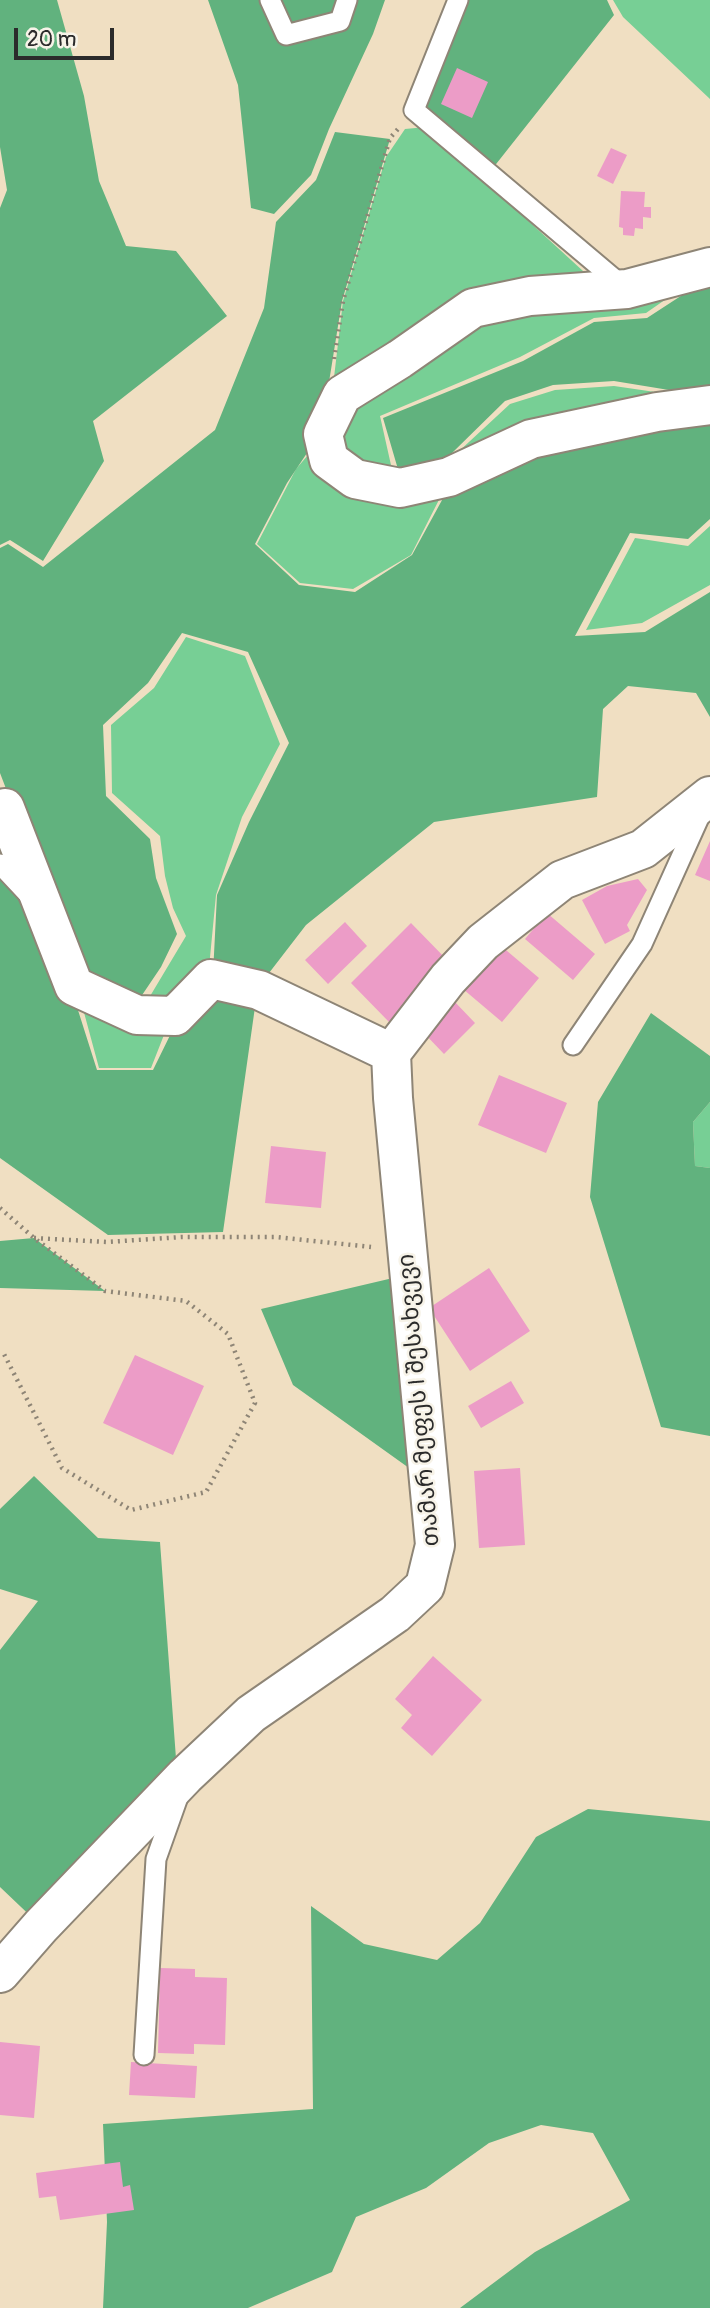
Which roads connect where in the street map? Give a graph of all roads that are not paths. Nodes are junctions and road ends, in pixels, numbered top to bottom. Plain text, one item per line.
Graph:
1 (270, 0) edge
2 (347, 0) edge
3 (458, 0) edge
4 (710, 267) edge
5 (627, 289) junction
6 (710, 405) edge
7 (709, 797) edge
8 (3, 800) edge
9 (0, 864) edge
10 (44, 911) junction
11 (573, 1045) dead end
12 (391, 1053) junction
13 (185, 1776) junction
14 (0, 1973) edge
15 (144, 2055) dead end

1 - 2 lane
3 - 5 lane
4 - 5 street
5 - 6 street
7 - 11 lane
7 - 12 street
8 - 10 street
9 - 10 lane
10 - 12 street
12 - 13 street, თამარ მეფეს I შესახვევი
13 - 14 street, თამარ მეფეს I შესახვევი
13 - 15 lane

